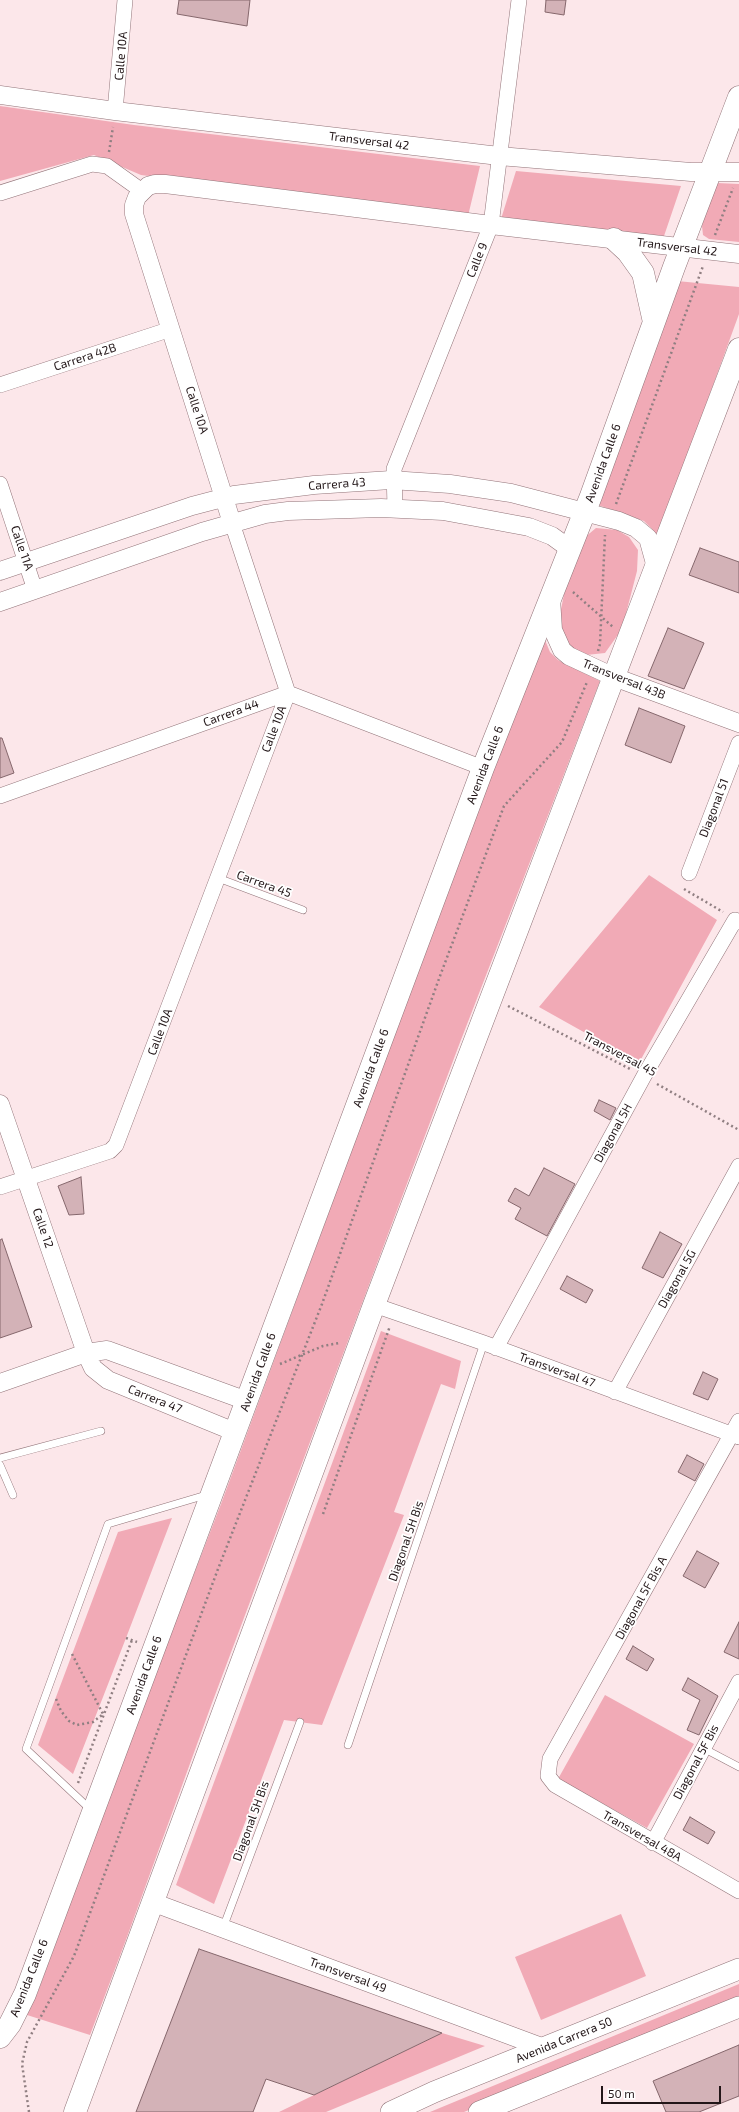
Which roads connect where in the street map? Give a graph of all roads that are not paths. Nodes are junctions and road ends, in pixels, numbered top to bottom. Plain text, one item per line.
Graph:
1 (125, 0) edge
2 (518, 0) edge
3 (0, 95) edge
4 (739, 97) edge
5 (115, 111) junction
6 (499, 156) junction
7 (710, 172) junction
8 (739, 172) edge
9 (142, 191) junction
10 (0, 193) edge
11 (491, 225) junction
12 (614, 239) junction
13 (682, 247) junction
14 (739, 254) edge
15 (654, 322) junction
16 (171, 329) junction
17 (739, 349) edge
18 (0, 385) edge
19 (394, 480) junction
20 (0, 484) edge
21 (225, 498) junction
22 (396, 508) junction
23 (585, 512) junction
24 (232, 522) junction
25 (570, 549) junction
26 (26, 562) junction
27 (656, 567) junction
28 (0, 571) edge
29 (554, 588) junction
30 (36, 590) junction
31 (0, 602) edge
32 (614, 677) junction
33 (288, 693) junction
34 (739, 723) edge
35 (739, 743) edge
36 (483, 768) junction
37 (0, 796) edge
38 (690, 873) road end
39 (218, 878) junction
40 (303, 910) dead end
41 (737, 921) edge
42 (0, 1104) edge
43 (739, 1166) edge
44 (26, 1178) junction
45 (0, 1187) edge
46 (374, 1306) junction
47 (490, 1346) junction
48 (86, 1353) junction
49 (0, 1383) edge
50 (616, 1392) junction
51 (247, 1401) junction
52 (101, 1431) dead end
53 (737, 1431) edge
54 (236, 1432) junction
55 (0, 1458) edge
56 (0, 1465) edge
57 (212, 1494) junction
58 (13, 1495) dead end
59 (739, 1682) edge
60 (300, 1722) dead end
61 (348, 1745) dead end
62 (703, 1748) junction
63 (739, 1767) edge
64 (548, 1776) joint
65 (93, 1812) junction
66 (653, 1843) junction
67 (739, 1891) edge
68 (152, 1902) junction
69 (223, 1928) junction
70 (739, 1969) edge
71 (739, 2007) edge
72 (0, 2037) edge
73 (544, 2048) junction
74 (75, 2112) edge
75 (390, 2112) edge
76 (479, 2112) edge

1 - 5 street, Calle 10A
2 - 6 street, Calle 9
3 - 5 street, Transversal 42
4 - 7 main road, Avenida Calle 6
5 - 6 street, Transversal 42
6 - 7 street, Transversal 42
6 - 11 street, Calle 9
7 - 8 street, Transversal 42
7 - 13 main road, Avenida Calle 6
9 - 10 street
9 - 11 street, Transversal 42
9 - 16 street, Calle 10A
11 - 12 street, Transversal 42
11 - 19 street, Calle 9
12 - 13 street, Transversal 42
12 - 15 main road
13 - 14 street, Transversal 42
13 - 15 main road, Avenida Calle 6
15 - 23 main road, Avenida Calle 6
16 - 18 street, Carrera 42B
16 - 21 street, Calle 10A
17 - 27 main road
19 - 21 street, Carrera 43
19 - 22 street, Calle 9
19 - 23 street, Carrera 43
20 - 26 street, Calle 11A
21 - 24 street, Calle 10A
21 - 26 street, Carrera 43
22 - 24 street, Carrera 43
22 - 25 street, Carrera 43
23 - 25 main road, Avenida Calle 6
23 - 27 street, Carrera 43
24 - 30 street, Carrera 43
24 - 33 street, Calle 10A
25 - 29 main road, Avenida Calle 6
26 - 28 street, Carrera 43
26 - 30 street, Calle 11A
27 - 32 main road
29 - 32 street, Transversal 43B
29 - 36 main road, Avenida Calle 6
30 - 31 street, Carrera 43
32 - 34 street, Transversal 43B
32 - 46 main road
33 - 36 street
33 - 37 street, Carrera 44
33 - 39 street, Calle 10A
35 - 38 street, Diagonal 51
36 - 51 main road, Avenida Calle 6
39 - 40 lane, Carrera 45
39 - 44 street, Calle 10A
41 - 47 street, Diagonal 5H
42 - 44 street, Calle 12
43 - 50 street, Diagonal 5G
44 - 45 street, Calle 10A
44 - 48 street, Calle 12
46 - 47 street, Transversal 47
46 - 68 main road
47 - 50 street, Transversal 47
47 - 61 lane, Diagonal 5H Bis
48 - 49 street
48 - 51 street
48 - 54 street, Carrera 47
50 - 53 street, Transversal 47
51 - 54 main road, Avenida Calle 6
52 - 55 lane
53 - 64 street, Diagonal 5F Bis A
54 - 57 main road, Avenida Calle 6
56 - 58 lane
57 - 65 main road, Avenida Calle 6
57 - 65 lane
59 - 62 street, Diagonal 5F Bis
60 - 69 lane, Diagonal 5H Bis
62 - 63 lane
62 - 66 street, Diagonal 5F Bis
64 - 66 street, Transversal 48A
65 - 72 main road, Avenida Calle 6
66 - 67 street, Transversal 48A
68 - 69 street, Transversal 49
68 - 74 main road
69 - 73 street, Transversal 49
70 - 73 main road, Avenida Carrera 50
71 - 76 main road
73 - 75 main road, Avenida Carrera 50

